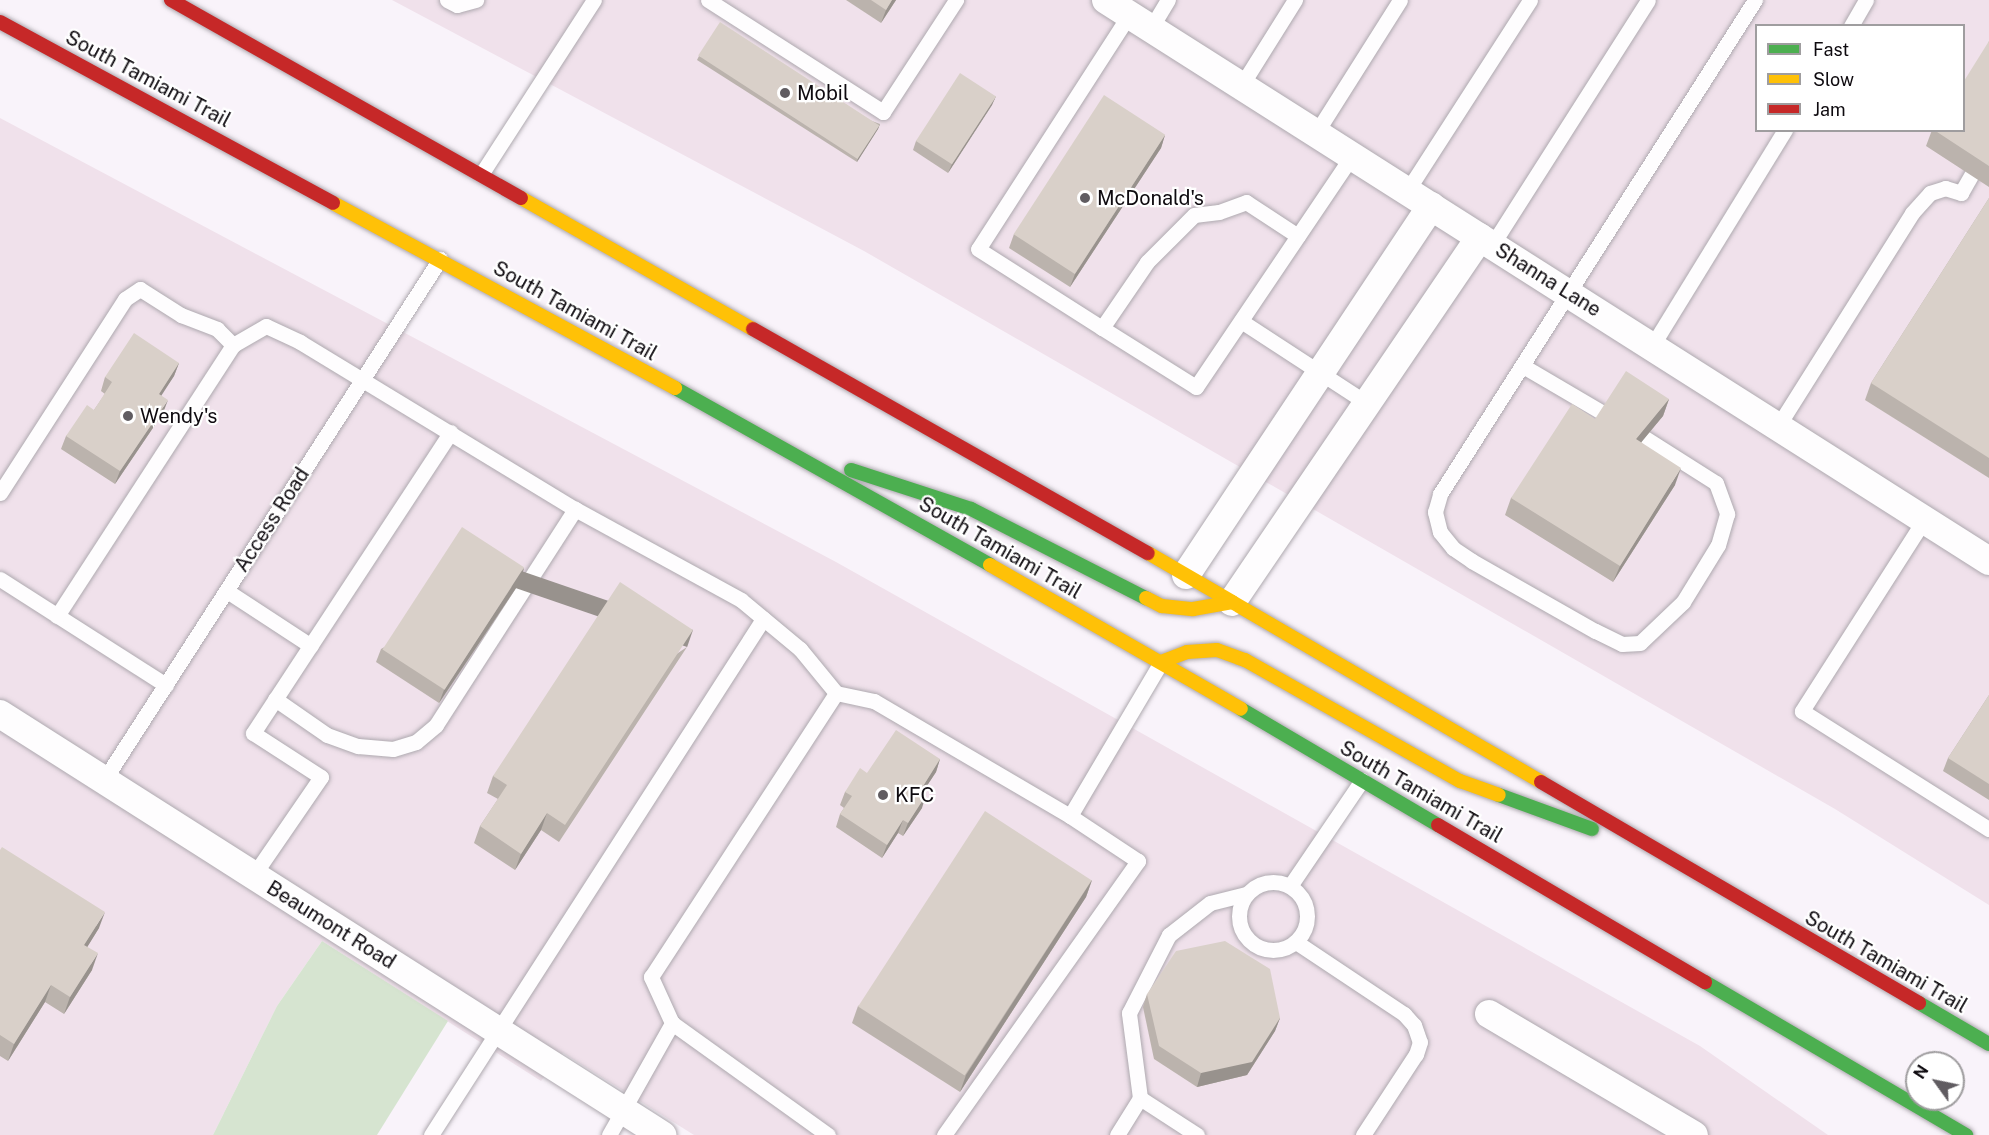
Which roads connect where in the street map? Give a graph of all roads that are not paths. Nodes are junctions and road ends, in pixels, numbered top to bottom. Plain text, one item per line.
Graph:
1 (171, 0) edge
2 (447, 0) edge
3 (476, 0) edge
4 (594, 0) edge
5 (708, 0) edge
6 (956, 0) edge
7 (1168, 0) edge
8 (1295, 0) edge
9 (1400, 0) edge
10 (1530, 0) edge
11 (1648, 0) edge
12 (1755, 0) edge
13 (1866, 0) edge
14 (1128, 14) edge
15 (0, 22) edge
16 (1852, 24) edge
17 (1241, 86) junction
18 (1784, 132) edge
19 (1316, 133) junction
20 (1989, 144) edge
21 (1352, 156) junction
22 (482, 173) junction
23 (1407, 190) junction
24 (1431, 206) junction
25 (1298, 236) junction
26 (1486, 241) junction
27 (440, 259) junction
28 (1570, 294) junction
29 (1241, 321) junction
30 (1102, 328) junction
31 (232, 345) junction
32 (1652, 346) junction
33 (1523, 366) junction
34 (1321, 372) junction
35 (362, 381) junction
36 (1367, 403) junction
37 (1603, 413) edge
38 (1778, 426) junction
39 (451, 432) junction
40 (1645, 438) edge
41 (781, 446) junction
42 (0, 493) edge
43 (575, 509) junction
44 (1924, 520) junction
45 (1989, 561) edge
46 (1186, 575) junction
47 (0, 579) edge
48 (227, 591) junction
49 (1232, 602) junction
50 (59, 617) junction
51 (763, 619) junction
52 (311, 646) junction
53 (1161, 662) junction
54 (165, 685) junction
55 (836, 693) junction
56 (275, 699) junction
57 (0, 714) edge
58 (104, 780) junction
59 (1362, 780) junction
60 (1070, 816) junction
61 (1989, 829) edge
62 (1670, 858) junction
63 (254, 876) junction
64 (1290, 886) junction
65 (1247, 894) junction
66 (1296, 942) junction
67 (1489, 1014) dead end
68 (672, 1023) junction
69 (497, 1030) junction
70 (1989, 1044) edge
71 (1140, 1098) junction
72 (624, 1111) junction
73 (431, 1135) edge
74 (609, 1135) edge
75 (662, 1135) edge
76 (828, 1135) edge
77 (944, 1135) edge
78 (1117, 1135) edge
79 (1197, 1135) edge
80 (1364, 1135) edge
81 (1695, 1135) edge
82 (1966, 1135) edge

1 - 22 main road, South Tamiami Trail
2 - 3 lane
4 - 22 lane
5 - 6 lane
7 - 14 lane
8 - 17 lane
9 - 19 lane
10 - 23 lane
11 - 26 lane
12 - 28 lane
13 - 16 lane
14 - 17 street, Shanna Lane
14 - 30 lane
15 - 27 main road, South Tamiami Trail
17 - 19 street, Shanna Lane
18 - 32 lane
19 - 21 street, Shanna Lane
20 - 38 lane
21 - 23 street, Shanna Lane
21 - 25 lane
22 - 46 main road, South Tamiami Trail
23 - 24 street, Shanna Lane
24 - 26 street, Shanna Lane
24 - 34 street
25 - 29 lane
25 - 30 lane
26 - 28 street, Shanna Lane
26 - 36 street
27 - 35 lane, Access Road
27 - 41 main road, South Tamiami Trail
28 - 32 street, Shanna Lane
28 - 33 lane
29 - 30 lane
29 - 34 lane
31 - 35 lane
31 - 42 lane
31 - 50 lane
32 - 38 street, Shanna Lane
33 - 37 lane
33 - 40 lane
34 - 36 lane
34 - 46 street
35 - 39 lane
35 - 48 lane, Access Road
36 - 49 street
38 - 44 street, Shanna Lane
39 - 43 lane
39 - 52 lane
41 - 49 main road
41 - 53 main road, South Tamiami Trail
43 - 51 lane
43 - 56 lane
44 - 45 street, Shanna Lane
44 - 61 lane
46 - 49 main road, South Tamiami Trail
47 - 50 lane
48 - 52 lane
48 - 54 lane, Access Road
49 - 62 main road, South Tamiami Trail
50 - 54 lane
51 - 55 lane
51 - 69 lane
52 - 56 lane
53 - 59 main road, South Tamiami Trail
53 - 60 lane
53 - 62 main road
54 - 58 lane, Access Road
55 - 60 lane
55 - 68 lane
56 - 63 lane
57 - 58 street, Beaumont Road
58 - 63 street, Beaumont Road
59 - 64 lane
59 - 82 main road, South Tamiami Trail
60 - 77 lane
62 - 70 main road, South Tamiami Trail
63 - 69 street, Beaumont Road
64 - 65 lane
64 - 66 lane
65 - 66 lane
65 - 71 lane
66 - 80 lane
67 - 81 street
68 - 72 lane
68 - 76 lane
69 - 72 street, Beaumont Road
69 - 73 lane
71 - 78 lane
71 - 79 lane
72 - 74 lane
72 - 75 street, Beaumont Road

